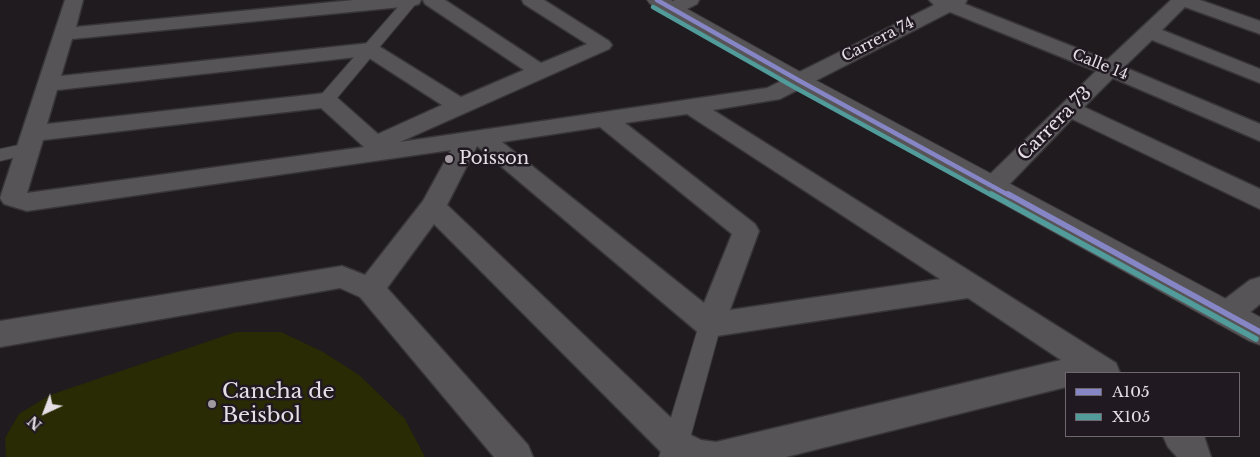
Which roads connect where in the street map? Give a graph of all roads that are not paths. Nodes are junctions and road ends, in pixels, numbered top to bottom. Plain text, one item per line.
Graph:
1 (74, 0) edge
2 (412, 0) edge
3 (432, 0) edge
4 (531, 0) edge
5 (1182, 0) edge
6 (948, 2) edge
7 (673, 3) edge
8 (1260, 28) edge
9 (1149, 32) junction
10 (63, 34) junction
11 (370, 49) junction
12 (1110, 69) junction
13 (539, 71) junction
14 (1260, 77) edge
15 (798, 80) junction
16 (48, 84) junction
17 (326, 100) junction
18 (459, 106) junction
19 (692, 107) junction
20 (1069, 109) junction
21 (604, 119) junction
22 (1260, 133) edge
23 (475, 139) junction
24 (30, 141) junction
25 (374, 149) junction
26 (0, 155) edge
27 (993, 186) junction
28 (1260, 200) edge
29 (433, 208) junction
30 (972, 286) junction
31 (1260, 288) edge
32 (370, 289) junction
33 (1227, 314) junction
34 (710, 325) junction
35 (1260, 332) edge
36 (0, 334) edge
37 (1099, 370) edge
38 (1065, 378) edge
39 (1181, 437) edge
40 (674, 450) edge
41 (516, 457) edge
42 (712, 457) edge
43 (721, 457) edge
44 (1194, 457) edge

1 - 10 street
2 - 10 street
2 - 11 street
3 - 13 street
4 - 13 street
5 - 8 street
5 - 9 street, Carrera 73
6 - 12 street, Calle 14
6 - 15 street, Carrera 74
7 - 15 street
9 - 12 street, Carrera 73
9 - 14 street
10 - 16 street
11 - 16 street
11 - 17 street
11 - 18 street
12 - 20 street, Carrera 73
12 - 22 street, Calle 14
13 - 18 street
15 - 19 street, Carrera 74
15 - 27 street
16 - 24 street
17 - 24 street
17 - 25 street
18 - 25 street
19 - 21 street, Carrera 74
19 - 30 street
20 - 27 street, Carrera 73
20 - 28 street
21 - 23 street, Carrera 74
21 - 34 street
23 - 25 street, Carrera 74
23 - 29 street
23 - 34 street
24 - 25 street, Carrera 74
24 - 26 street
27 - 33 street
29 - 32 street
29 - 40 street
30 - 34 street
30 - 37 street
31 - 33 street
32 - 36 street
32 - 41 street
33 - 35 street
34 - 40 street
38 - 43 street
39 - 44 street
40 - 42 street

